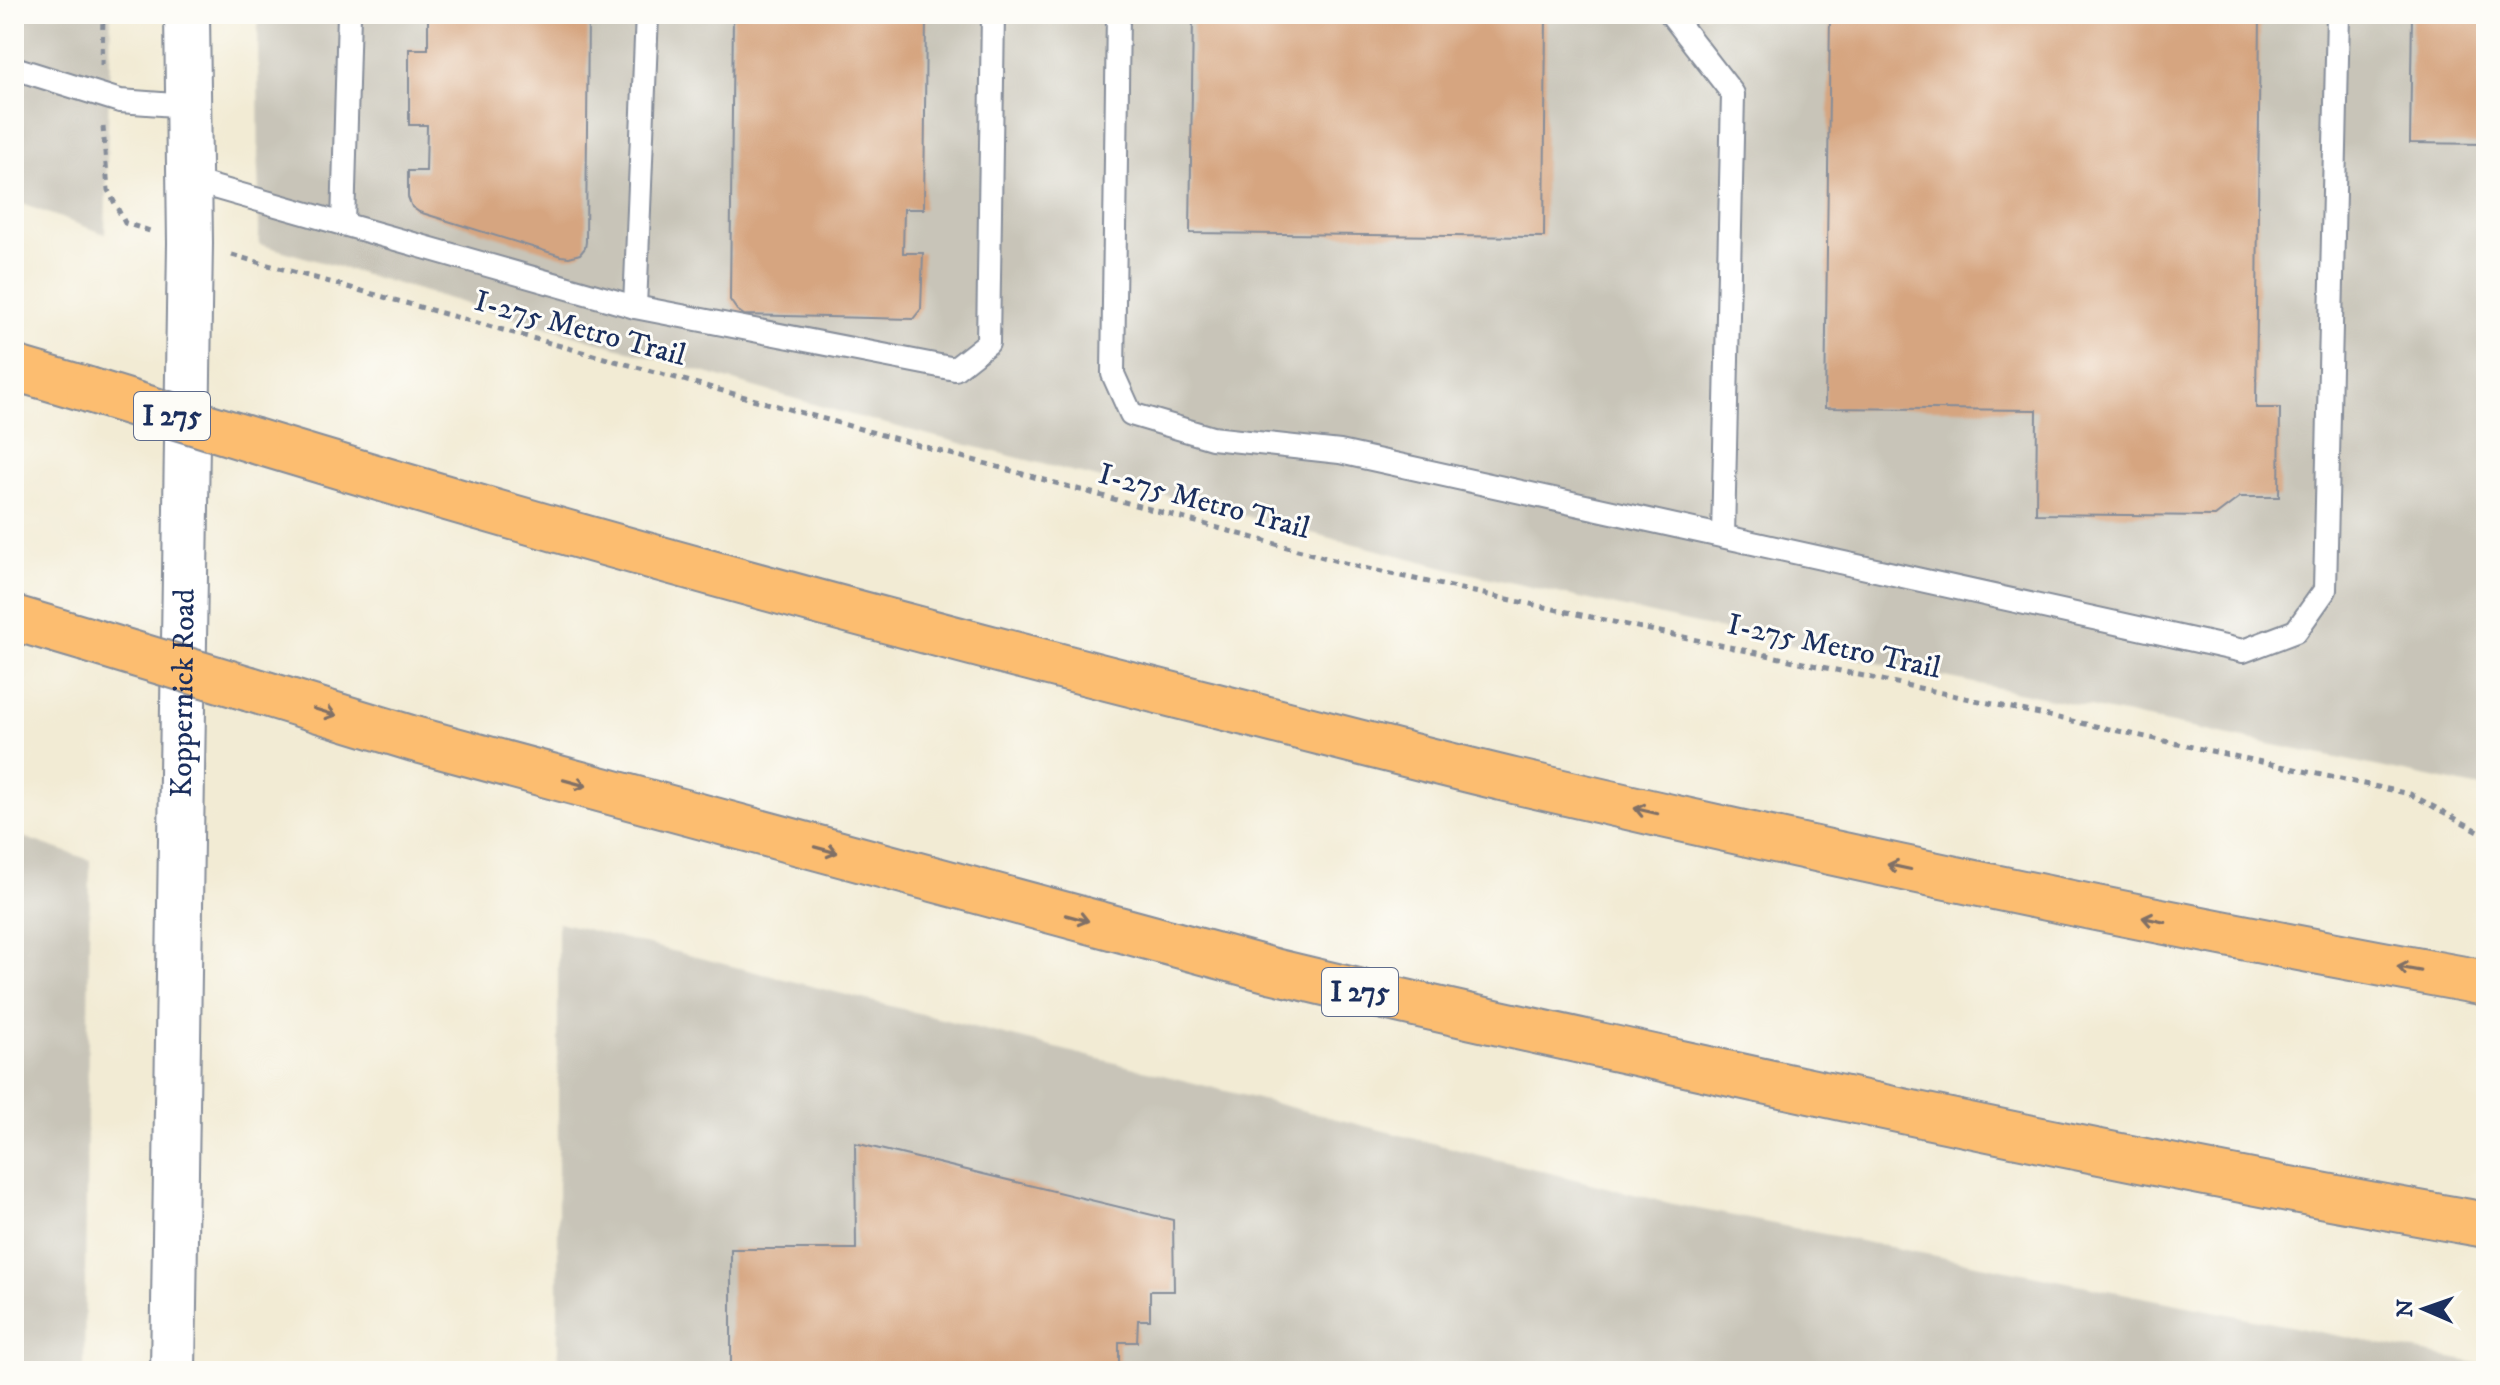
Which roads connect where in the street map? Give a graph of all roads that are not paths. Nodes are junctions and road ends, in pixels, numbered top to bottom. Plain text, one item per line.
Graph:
1 (187, 14) edge
2 (349, 14) edge
3 (647, 14) edge
4 (993, 14) edge
5 (1118, 14) edge
6 (1671, 14) edge
7 (2338, 14) edge
8 (14, 68) edge
9 (188, 106) junction
10 (189, 180) junction
11 (343, 224) junction
12 (635, 307) junction
13 (14, 368) edge
14 (1723, 536) junction
15 (14, 618) edge
16 (2486, 983) edge
17 (2486, 1225) edge
18 (173, 1371) edge

1 - 9 street, Koppernick Road
2 - 11 lane
3 - 12 lane
4 - 12 lane
5 - 14 lane
6 - 14 lane
7 - 14 lane
8 - 9 lane
9 - 10 street, Koppernick Road
10 - 11 lane
10 - 18 street, Koppernick Road
11 - 12 lane
16 -> 13 highway, I 275, bridge
15 -> 17 highway, I 275, bridge

